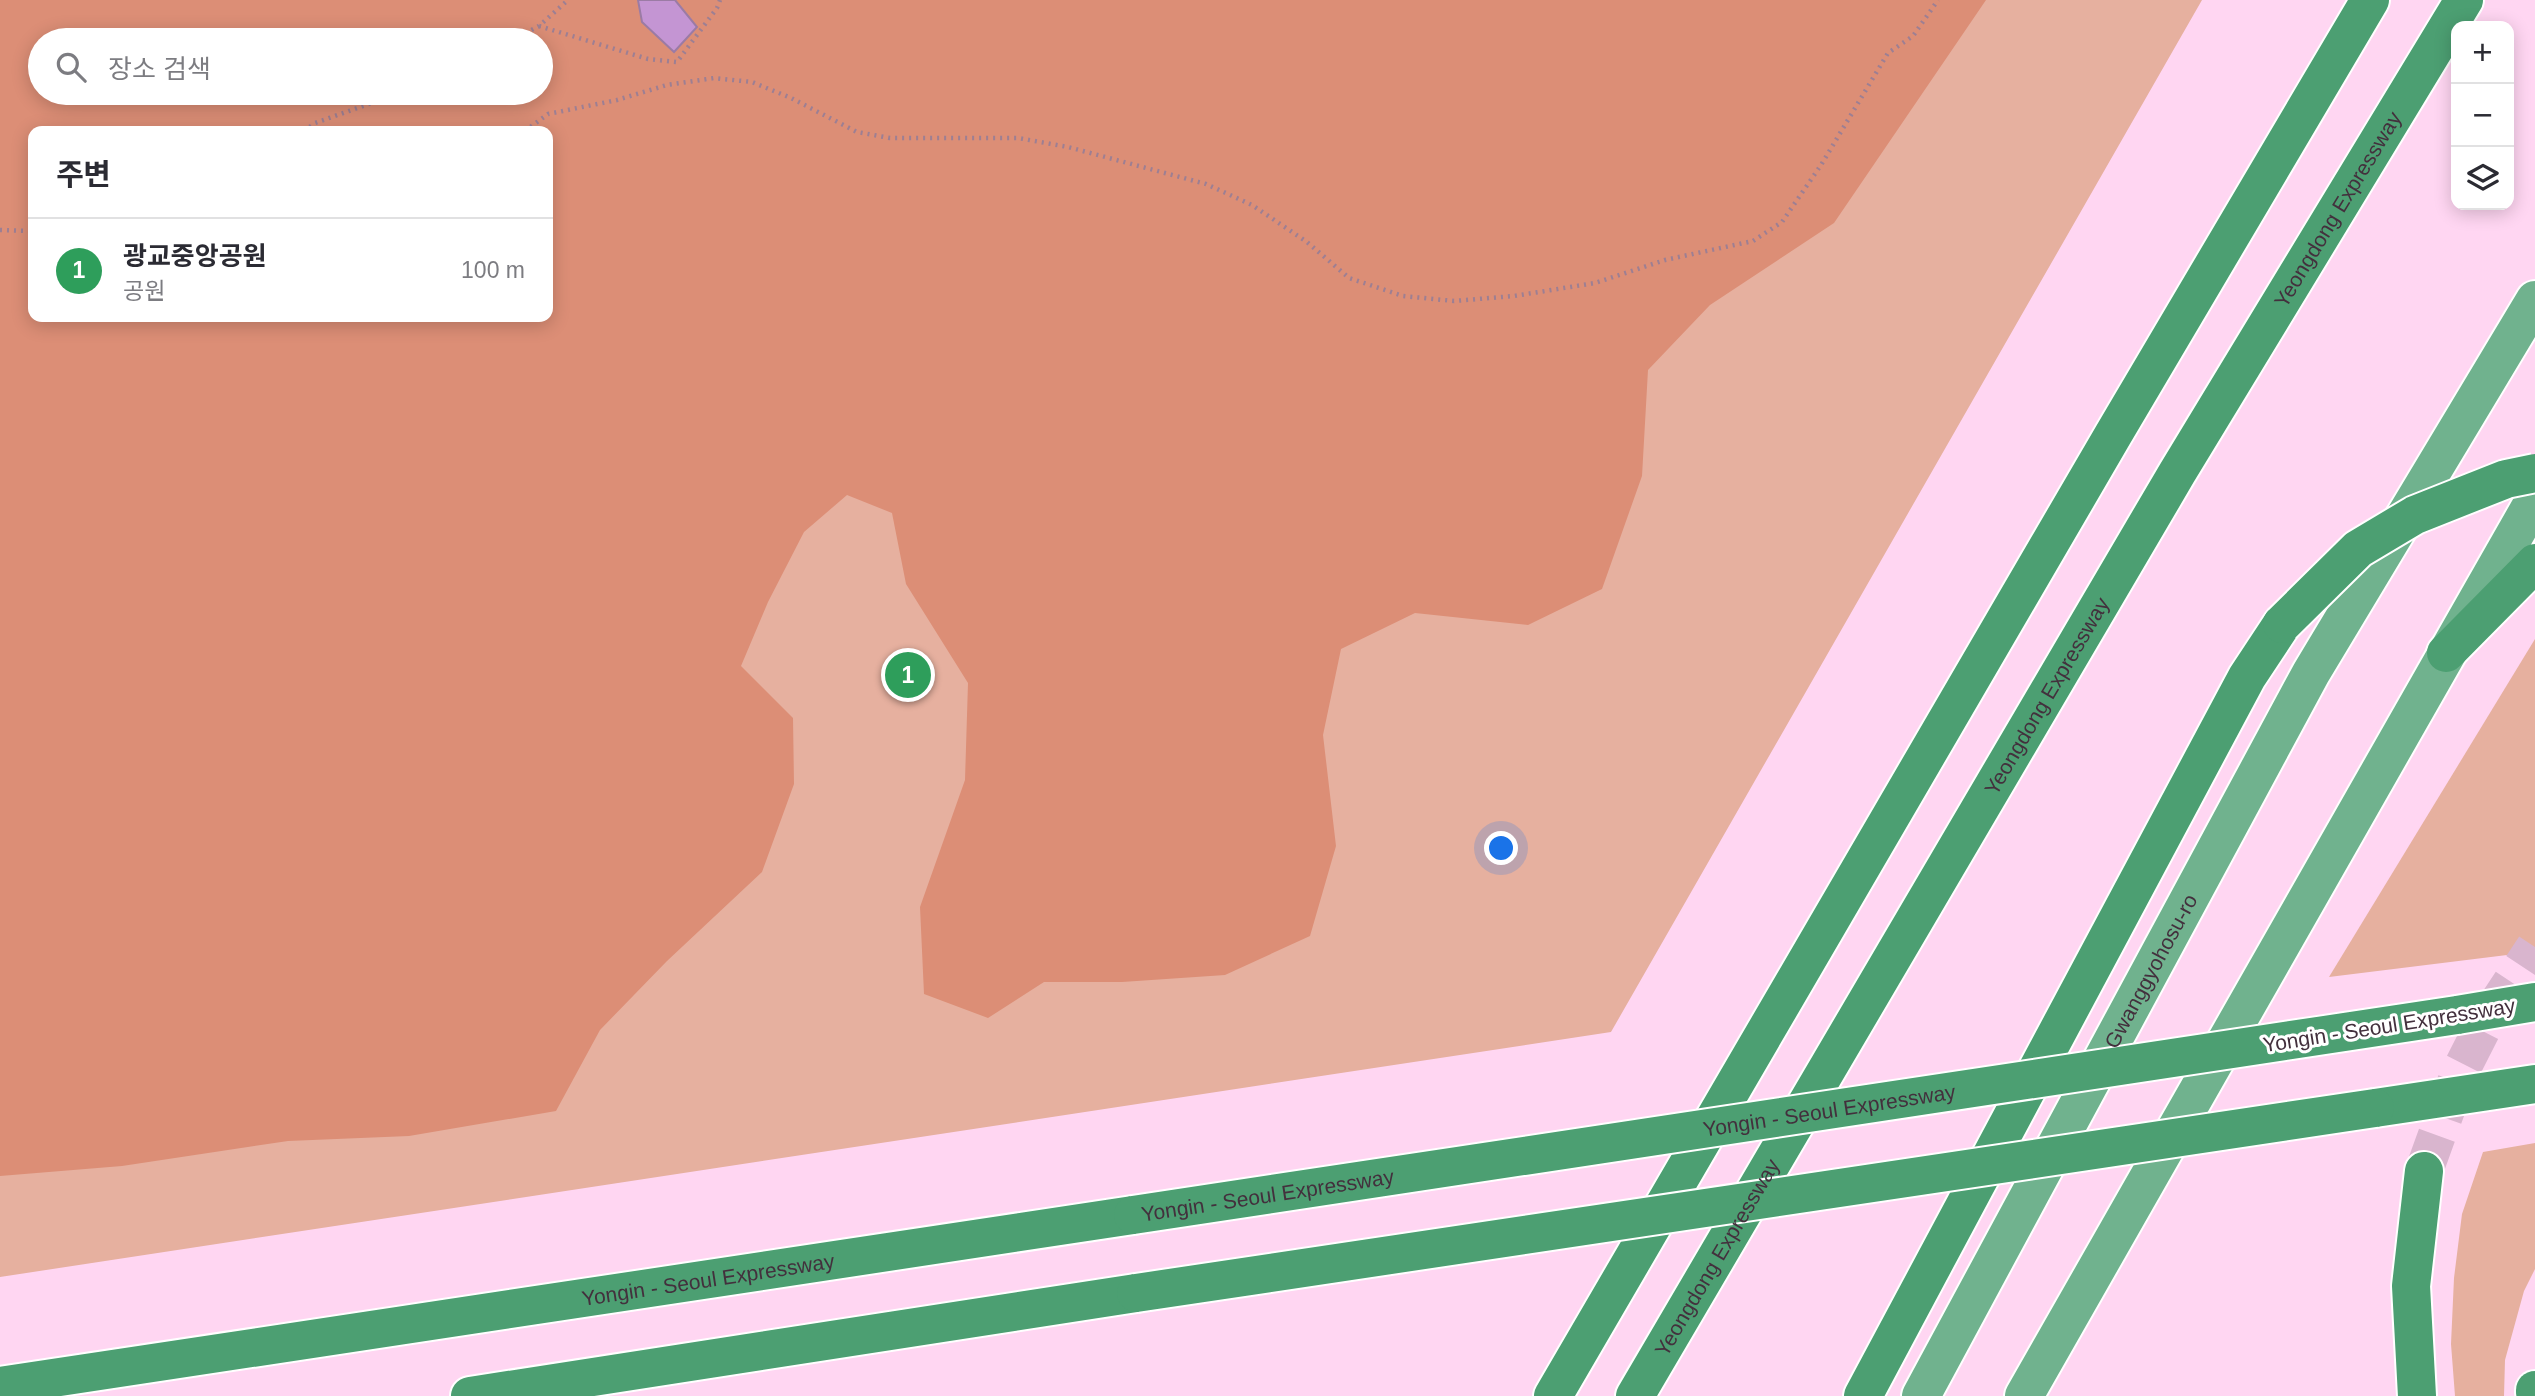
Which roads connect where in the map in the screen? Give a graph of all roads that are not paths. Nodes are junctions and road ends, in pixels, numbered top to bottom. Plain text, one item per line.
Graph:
1 (2370, 0) edge
2 (2464, 0) edge
3 (2535, 300) edge
4 (2535, 473) edge
5 (2535, 499) edge
6 (2535, 563) edge
7 (2446, 653) junction
8 (2535, 1002) edge
9 (2535, 1084) edge
10 (2424, 1171) tunnel mouth
11 (0, 1386) edge
12 (470, 1396) edge
13 (1553, 1396) edge
14 (1635, 1396) edge
15 (1863, 1396) edge
16 (1920, 1396) edge
17 (2024, 1396) edge
18 (2417, 1396) edge

1 - 13 highway
2 - 14 highway, Yeongdong Expressway
3 - 16 highway, Gwanggyohosu-ro
4 - 15 highway, bridge
5 - 7 highway
6 - 7 highway
7 - 17 highway
8 - 11 highway, Yongin - Seoul Expressway, bridge
9 - 12 highway, bridge
10 - 18 highway

